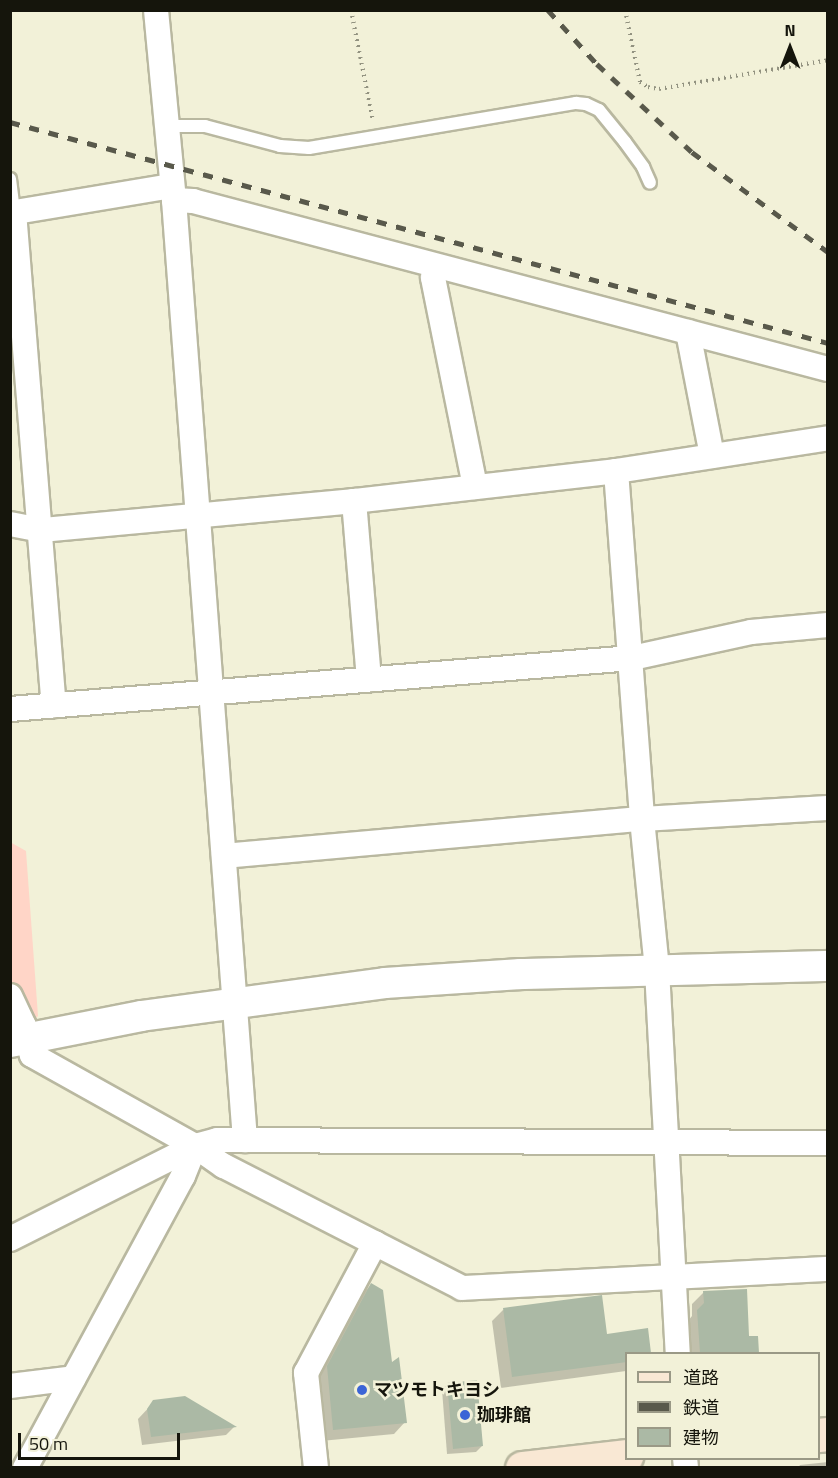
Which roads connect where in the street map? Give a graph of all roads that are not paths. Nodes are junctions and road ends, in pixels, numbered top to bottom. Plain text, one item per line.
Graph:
1 (156, 10) edge
2 (167, 126) junction
3 (10, 179) edge
4 (650, 183) dead end
5 (172, 193) junction
6 (12, 213) edge
7 (435, 267) junction
8 (688, 332) junction
9 (828, 369) edge
10 (828, 438) edge
11 (712, 456) junction
12 (616, 471) junction
13 (475, 487) junction
14 (354, 501) junction
15 (197, 514) junction
16 (10, 524) edge
17 (42, 530) junction
18 (828, 625) edge
19 (632, 658) junction
20 (369, 680) junction
21 (211, 692) junction
22 (54, 705) junction
23 (10, 709) edge
24 (828, 808) edge
25 (642, 819) junction
26 (224, 856) junction
27 (828, 966) edge
28 (657, 970) junction
29 (10, 996) edge
30 (236, 1002) junction
31 (19, 1040) edge
32 (245, 1140) junction
33 (666, 1142) junction
34 (828, 1143) edge
35 (195, 1146) junction
36 (10, 1239) edge
37 (375, 1243) junction
38 (828, 1269) edge
39 (673, 1277) junction
40 (678, 1352) edge
41 (74, 1378) junction
42 (11, 1386) edge
43 (625, 1456) edge
44 (25, 1467) edge
45 (316, 1467) edge
46 (522, 1467) edge

1 - 2 street
2 - 4 lane
2 - 5 street
3 - 6 lane
5 - 6 street
5 - 7 street
5 - 15 street
6 - 17 street
7 - 8 street
7 - 13 street
8 - 9 street
8 - 11 street
10 - 11 street
11 - 12 street
12 - 13 street
12 - 19 street
13 - 14 street
14 - 15 street
14 - 20 street
15 - 17 street
15 - 21 street
16 - 17 street
17 - 22 street
18 - 19 street
19 - 20 street
19 - 25 street
20 - 21 street
21 - 22 street
21 - 26 street
22 - 23 street
24 - 25 street
25 - 26 street
25 - 28 street
26 - 30 street
27 - 28 street
28 - 30 street
28 - 33 street
29 - 31 street
30 - 31 street
30 - 32 street
31 - 35 street
32 - 33 street
32 - 35 street
33 - 34 street
33 - 39 street
35 - 36 street
35 - 37 street
35 - 41 street
37 - 39 street
37 - 45 street
38 - 39 street
39 - 40 street
41 - 42 street
41 - 44 street
43 - 46 main road

